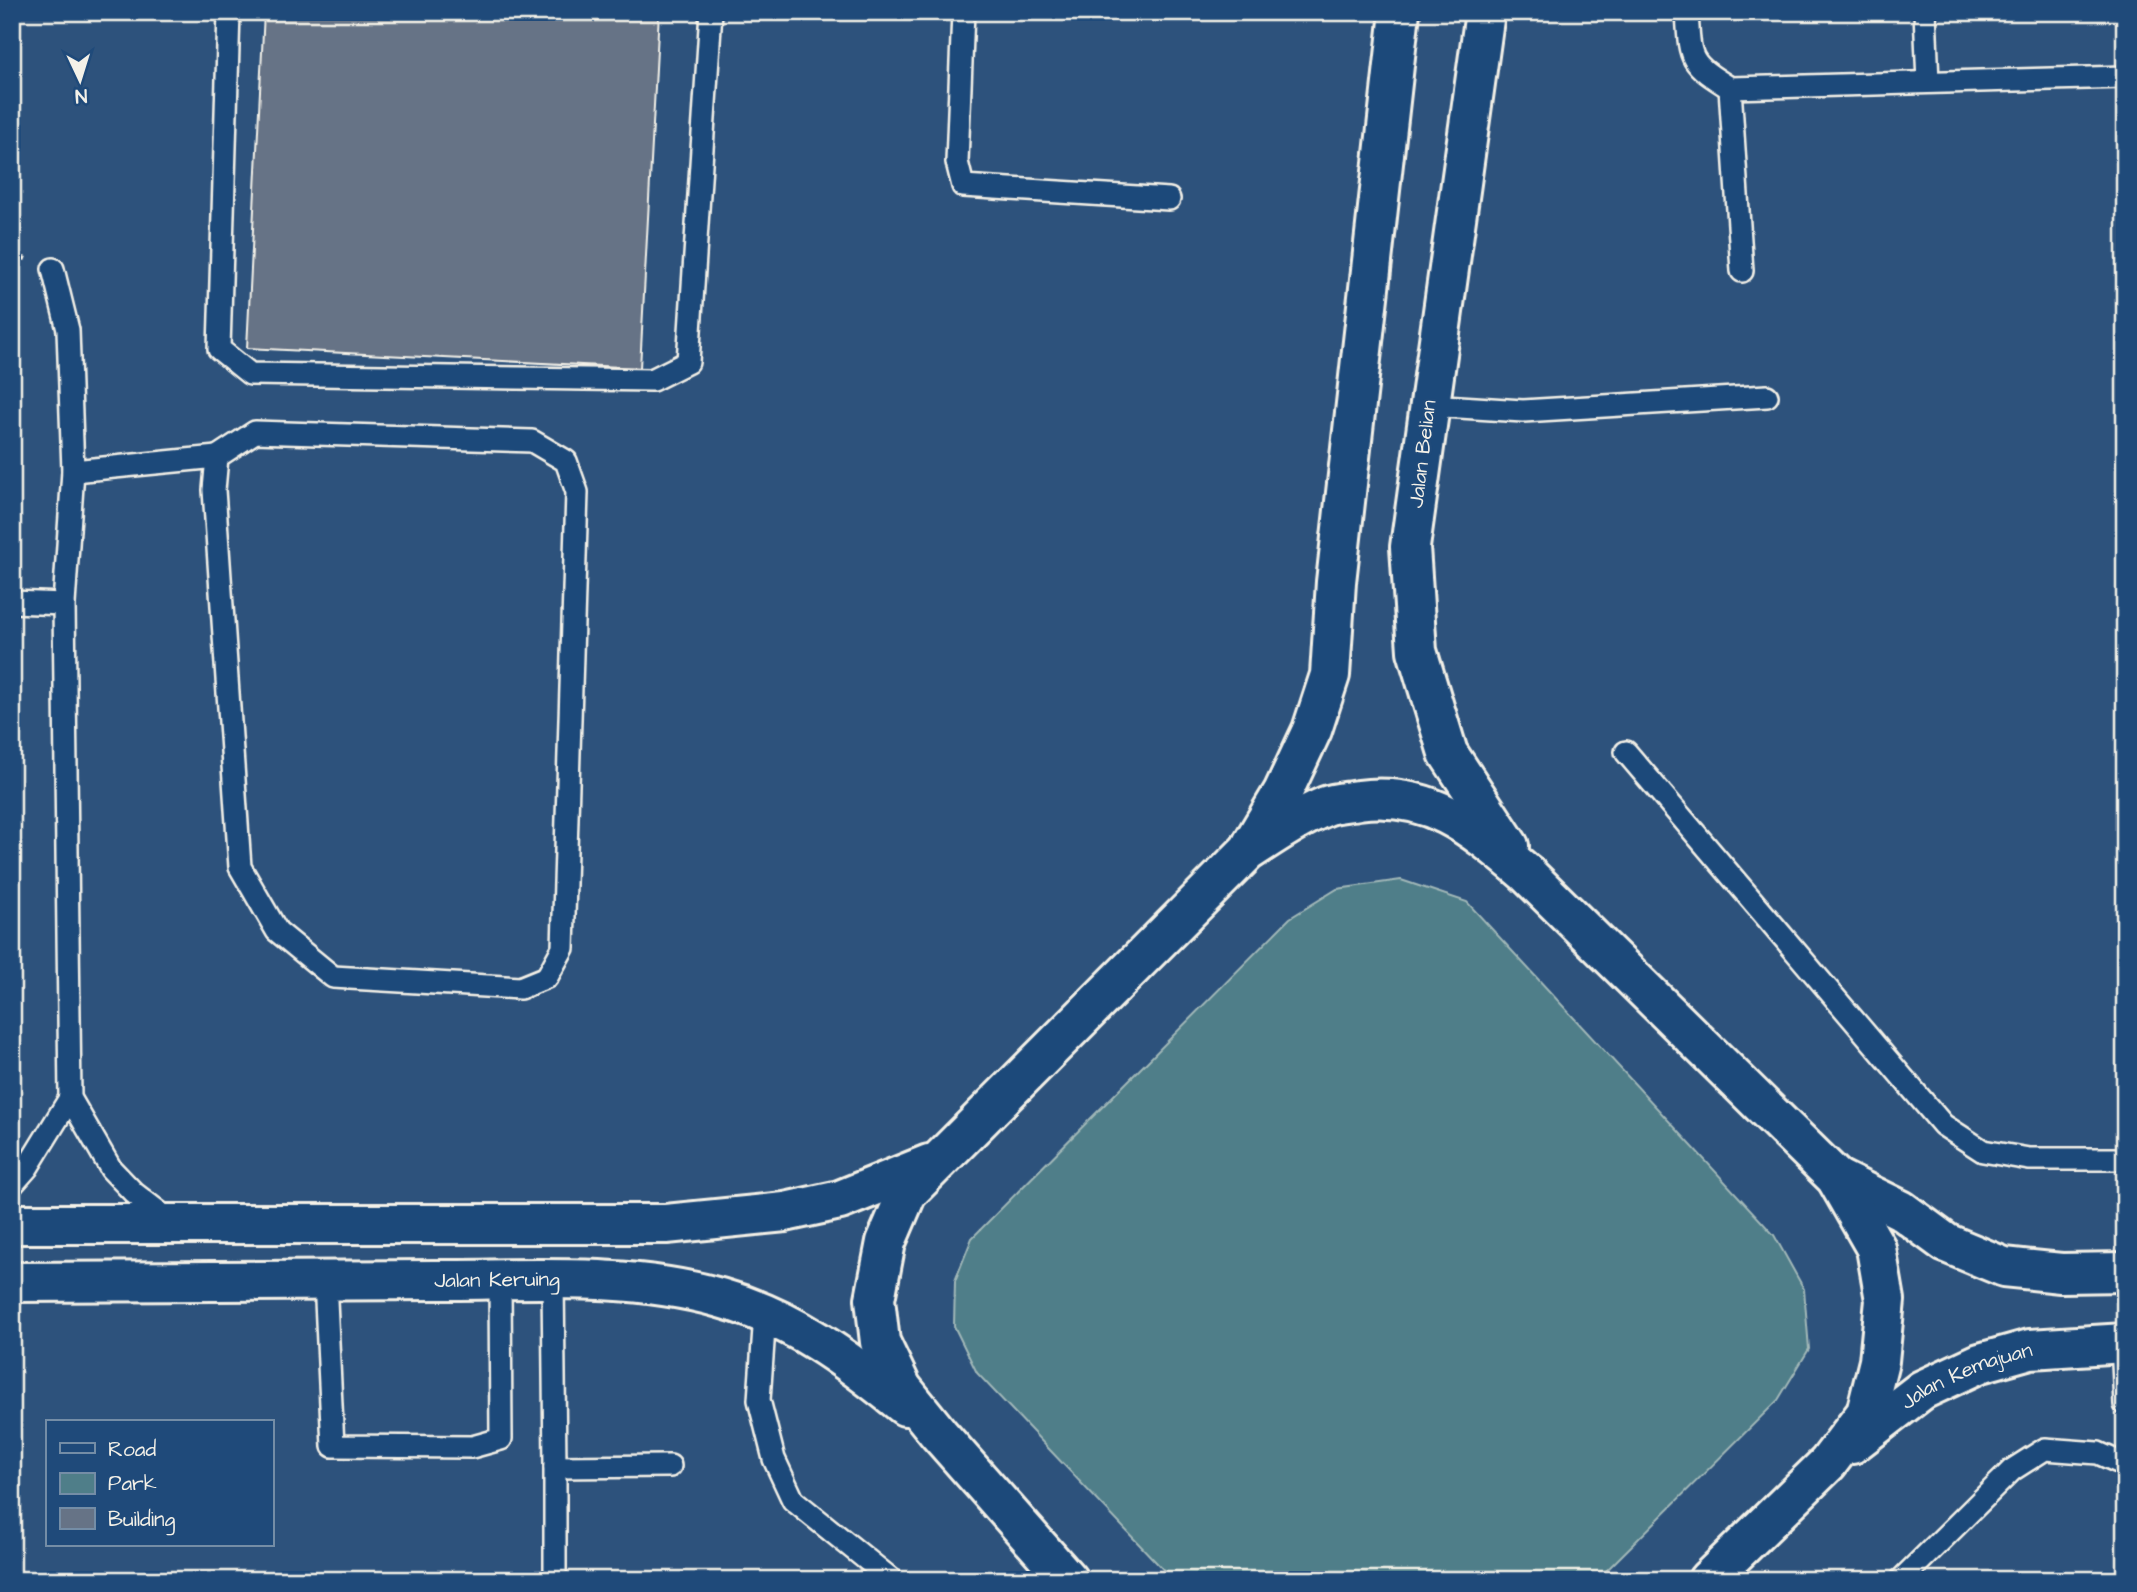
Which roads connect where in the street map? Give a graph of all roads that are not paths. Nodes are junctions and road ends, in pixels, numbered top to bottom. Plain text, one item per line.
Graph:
1 (229, 12) edge
2 (711, 12) edge
3 (963, 12) edge
4 (1400, 12) edge
5 (1485, 12) edge
6 (1687, 12) edge
7 (1926, 12) edge
8 (2125, 77) edge
9 (1928, 82) junction
10 (1730, 88) junction
11 (1169, 199) dead end
12 (52, 269) dead end
13 (1742, 271) dead end
14 (1767, 396) dead end
15 (1428, 405) junction
16 (217, 457) junction
17 (73, 471) junction
18 (12, 602) edge
19 (64, 604) junction
20 (1626, 751) dead end
21 (1247, 852) junction
22 (1525, 872) junction
23 (70, 1098) junction
24 (2125, 1159) edge
25 (941, 1160) junction
26 (1836, 1178) junction
27 (12, 1185) edge
28 (12, 1224) edge
29 (175, 1224) junction
30 (2125, 1272) edge
31 (325, 1280) junction
32 (500, 1280) junction
33 (553, 1280) junction
34 (12, 1282) edge
35 (765, 1314) junction
36 (2123, 1343) edge
37 (2125, 1404) edge
38 (939, 1434) junction
39 (1828, 1462) junction
40 (2125, 1465) edge
41 (555, 1466) junction
42 (670, 1466) dead end
43 (555, 1577) dead end
44 (892, 1580) edge
45 (1068, 1580) edge
46 (1708, 1580) edge
47 (1902, 1580) edge

1 - 2 lane
3 - 11 lane
4 - 21 main road
5 - 15 main road, Jalan Belian
6 - 10 lane
7 - 9 lane
8 - 9 lane
9 - 10 lane
10 - 13 lane
12 - 17 lane
14 - 15 lane
15 - 22 main road, Jalan Belian
16 - 16 lane
16 - 17 lane
17 - 19 lane
18 - 19 lane
19 - 23 lane
20 - 24 lane
21 - 22 main road
21 - 25 main road
22 - 26 main road
23 - 27 lane
23 - 29 lane
25 - 29 main road
25 - 38 main road
26 - 30 main road
26 - 39 main road
28 - 29 main road
31 - 32 main road, Jalan Keruing
31 - 32 lane
31 - 34 main road, Jalan Keruing
32 - 33 main road, Jalan Keruing
33 - 35 main road, Jalan Keruing
33 - 41 lane
35 - 38 main road, Jalan Keruing
35 - 44 lane
36 - 37 lane
36 - 39 main road, Jalan Kemajuan
38 - 45 main road
39 - 46 main road
40 - 47 lane
41 - 42 lane
41 - 43 lane

